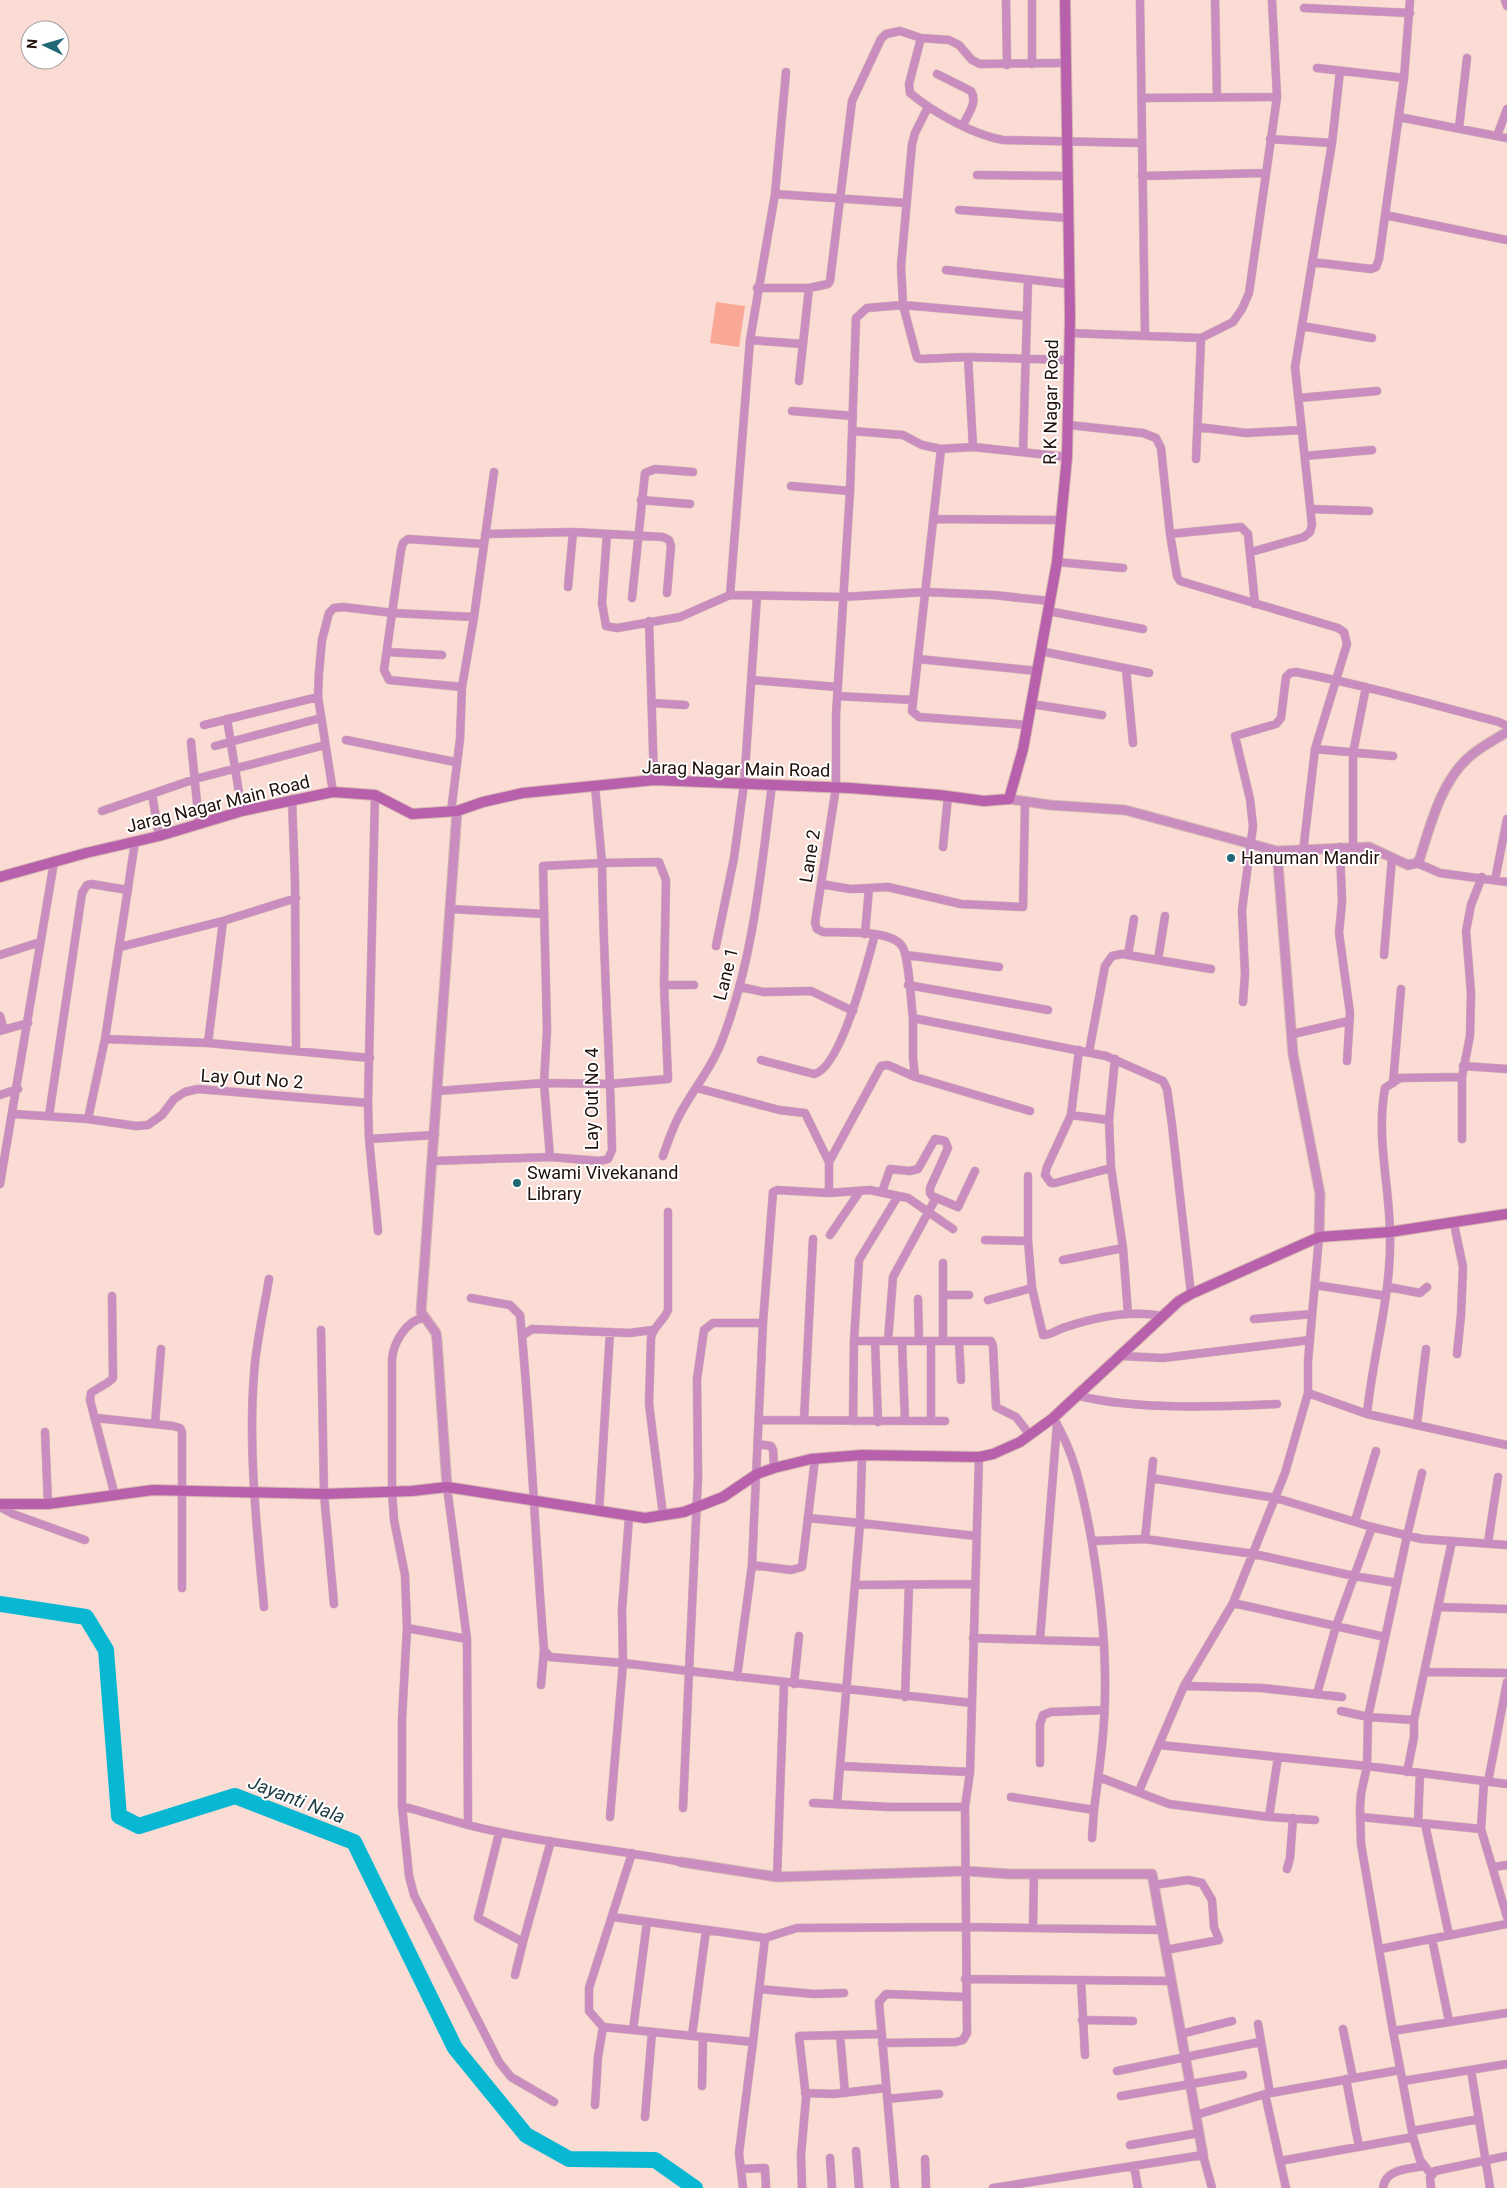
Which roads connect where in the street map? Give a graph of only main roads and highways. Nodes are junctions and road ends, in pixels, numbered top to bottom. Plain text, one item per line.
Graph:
1 (1065, 0) edge
2 (1009, 799) joint
3 (0, 878) edge
4 (1507, 1214) edge
5 (0, 1506) edge

1 - 2 main road, R K Nagar Road
2 - 3 main road, Jarag Nagar Main Road
4 - 5 main road

